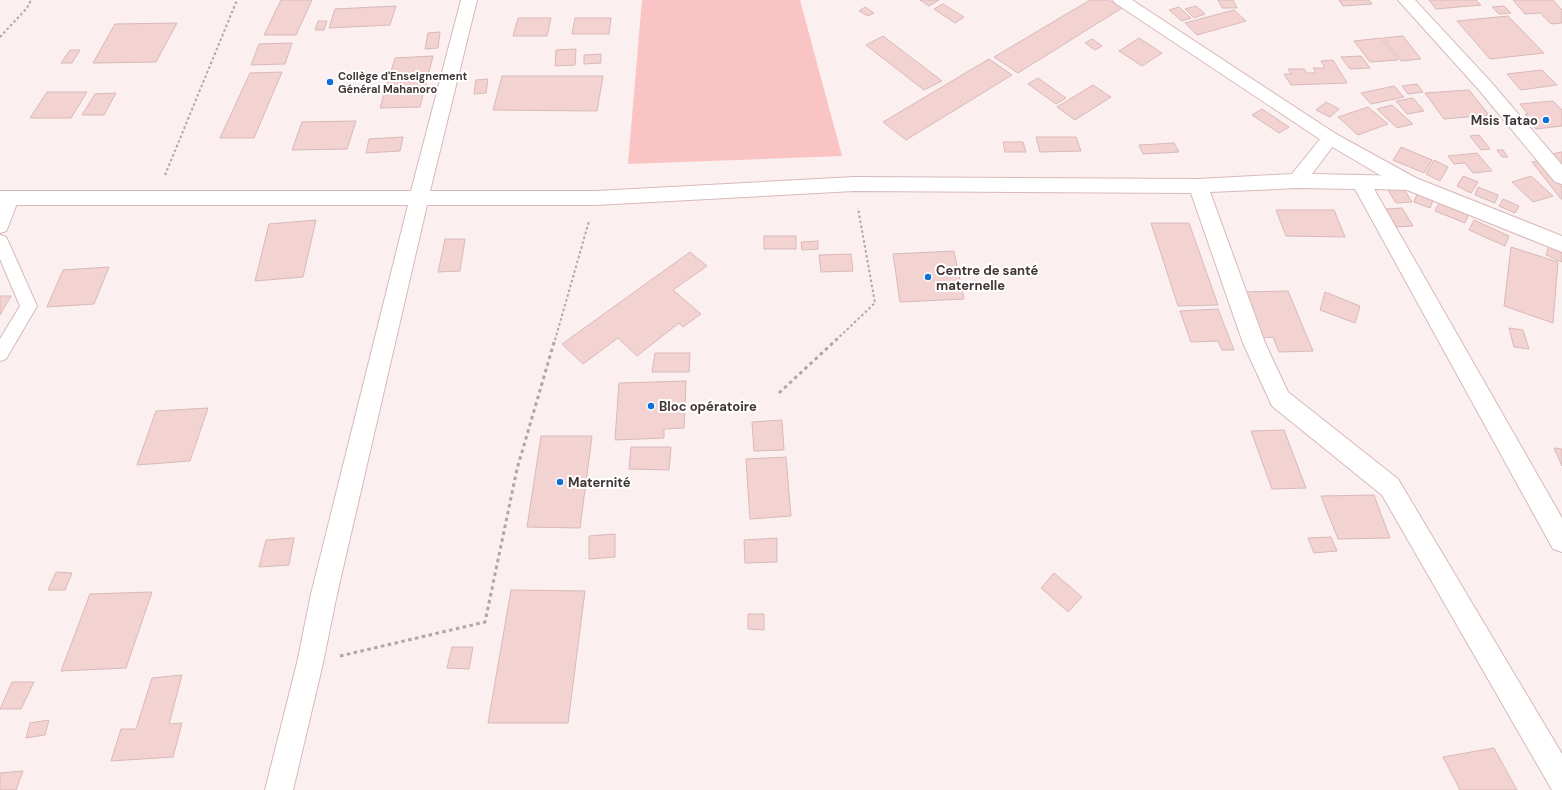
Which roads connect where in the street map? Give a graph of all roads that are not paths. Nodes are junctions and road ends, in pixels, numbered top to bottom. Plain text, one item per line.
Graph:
1 (469, 0) edge
2 (1121, 0) edge
3 (1406, 0) edge
4 (1330, 138) junction
5 (1562, 177) edge
6 (1297, 181) junction
7 (1361, 183) junction
8 (1409, 183) junction
9 (1198, 186) junction
10 (6, 198) edge
11 (419, 198) junction
12 (0, 227) edge
13 (0, 241) edge
14 (1562, 244) edge
15 (0, 354) edge
16 (1562, 541) edge
17 (1562, 780) edge
18 (279, 790) edge

1 - 11 street
2 - 4 street
3 - 5 street
4 - 6 street
4 - 8 street
6 - 7 street
6 - 9 street
7 - 8 street
7 - 16 street
8 - 14 street
9 - 11 street
9 - 17 street
10 - 11 street
10 - 12 lane
11 - 18 street
13 - 15 lane

